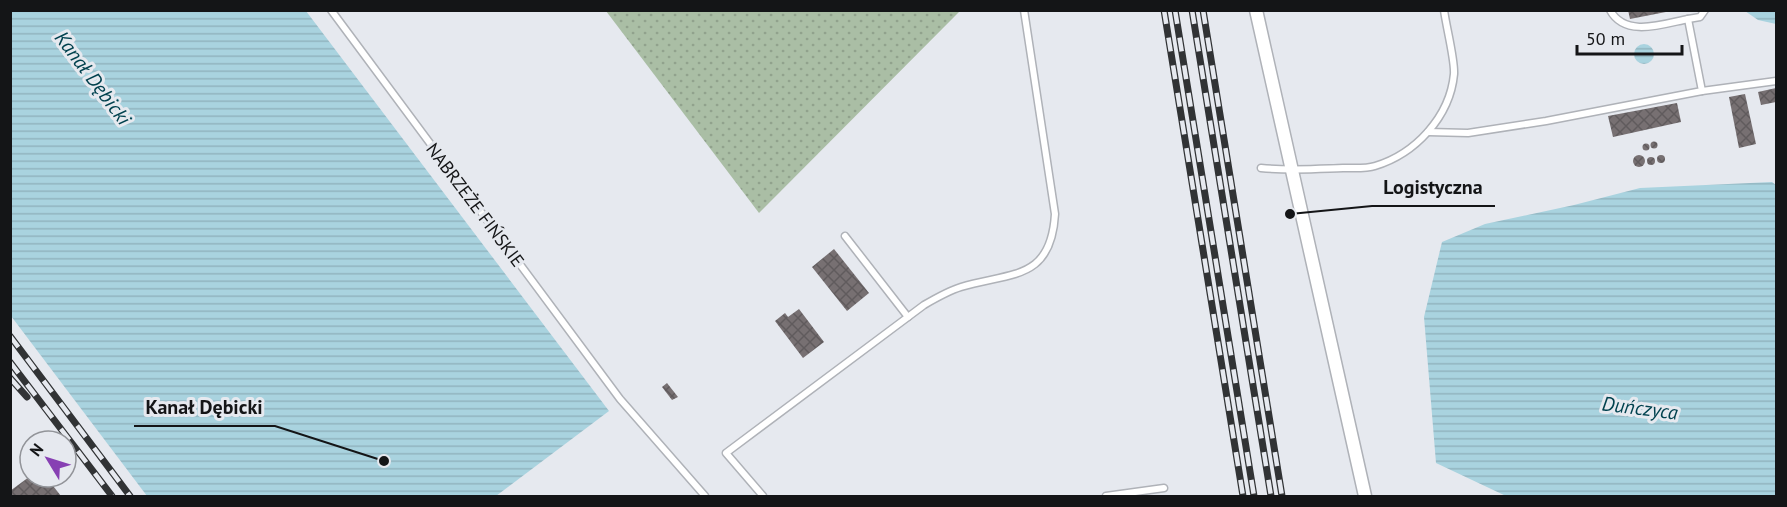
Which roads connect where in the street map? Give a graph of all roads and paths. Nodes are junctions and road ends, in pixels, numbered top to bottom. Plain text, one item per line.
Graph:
1 (331, 10) edge
2 (1024, 10) edge
3 (1256, 10) edge
4 (1444, 10) edge
5 (1610, 10) edge
6 (1705, 10) edge
7 (1688, 19) junction
8 (1776, 81) edge
9 (1702, 91) junction
10 (1428, 132) junction
11 (1261, 168) dead end
12 (1292, 170) junction
13 (845, 236) dead end
14 (908, 316) junction
15 (1164, 488) dead end
16 (705, 496) edge
17 (763, 496) edge
18 (1106, 496) edge
19 (1365, 496) edge

1 - 16 lane, NABRZEŻE FIŃSKIE
2 - 14 lane
3 - 12 street
4 - 10 lane
5 - 7 lane
6 - 7 lane
7 - 9 lane
8 - 9 lane
9 - 10 lane
10 - 12 lane
11 - 12 lane
12 - 19 street
13 - 14 lane
14 - 17 lane
15 - 18 lane

